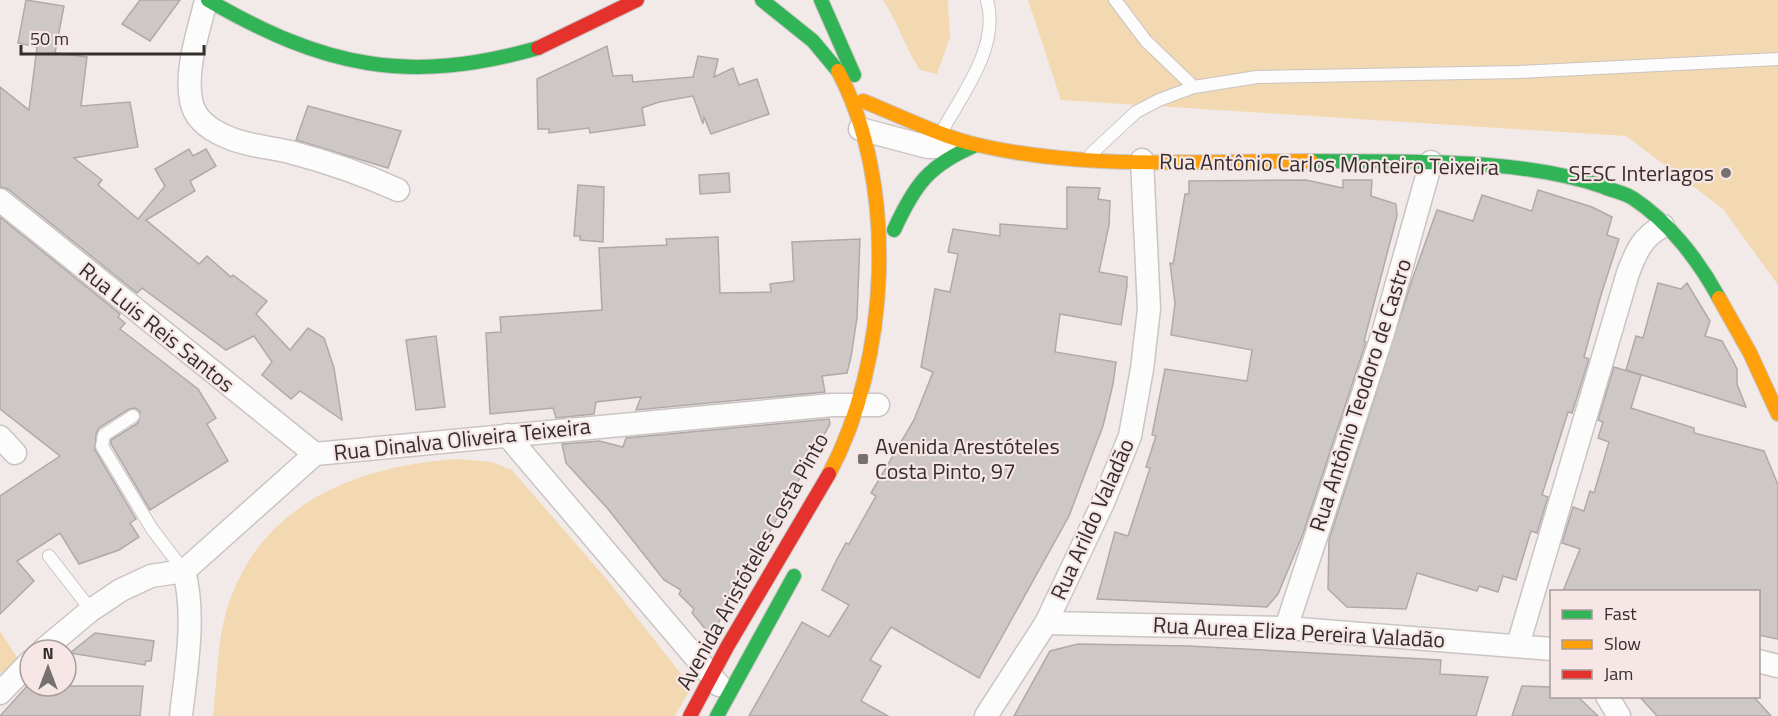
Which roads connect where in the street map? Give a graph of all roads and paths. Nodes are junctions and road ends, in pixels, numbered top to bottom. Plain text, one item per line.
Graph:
1 (207, 0) edge
2 (637, 0) edge
3 (762, 0) edge
4 (820, 0) edge
5 (987, 0) edge
6 (1115, 0) edge
7 (621, 4) edge
8 (1778, 59) edge
9 (1194, 87) junction
10 (863, 101) junction
11 (868, 131) junction
12 (942, 131) junction
13 (976, 145) junction
14 (1086, 160) junction
15 (1142, 160) junction
16 (1431, 162) junction
17 (886, 172) dead end
18 (398, 190) dead end
19 (0, 200) edge
20 (892, 201) dead end
21 (1663, 226) junction
22 (894, 230) junction
23 (895, 248) dead end
24 (872, 405) junction
25 (1778, 414) edge
26 (133, 416) dead end
27 (507, 435) junction
28 (315, 454) junction
29 (49, 556) dead end
30 (802, 561) dead end
31 (184, 571) junction
32 (91, 610) junction
33 (1046, 622) junction
34 (1286, 628) junction
35 (57, 638) edge
36 (1518, 645) junction
37 (1550, 649) edge
38 (1760, 661) edge
39 (1778, 666) edge
40 (18, 674) edge
41 (710, 674) junction
42 (0, 693) edge
43 (727, 695) junction
44 (1608, 698) edge
45 (181, 716) edge
46 (690, 716) edge
47 (717, 716) edge
48 (986, 716) edge
49 (1619, 716) edge

1 - 7 main road
1 - 18 street
2 - 7 main road
3 - 11 main road, Avenida Aristóteles Costa Pinto
4 - 10 main road, Avenida Aristóteles Costa Pinto
5 - 12 lane
6 - 9 lane
8 - 9 lane
9 - 14 lane
10 - 11 main road, Avenida Aristóteles Costa Pinto
10 - 12 main road, Rua Antônio Carlos Monteiro Teixeira
11 - 13 street, Rua Antônio Carlos Monteiro Teixeira
11 - 17 main road, Avenida Aristóteles Costa Pinto
11 - 24 main road, Avenida Aristóteles Costa Pinto
12 - 13 main road, Rua Antônio Carlos Monteiro Teixeira
13 - 14 main road, Rua Antônio Carlos Monteiro Teixeira
13 - 22 main road
14 - 15 main road, Rua Antônio Carlos Monteiro Teixeira
15 - 16 main road, Rua Antônio Carlos Monteiro Teixeira
15 - 33 street, Rua Arildo Valadão
16 - 21 main road, Rua Antônio Carlos Monteiro Teixeira
16 - 34 street, Rua Antônio Teodoro de Castro
19 - 28 street, Rua Luis Reis Santos
20 - 22 main road
21 - 25 main road, Rua Antônio Carlos Monteiro Teixeira
21 - 36 street
22 - 23 main road
24 - 27 street, Rua Dinalva Oliveira Teixeira
24 - 41 main road, Avenida Aristóteles Costa Pinto
26 - 31 lane
27 - 28 street, Rua Dinalva Oliveira Teixeira
27 - 41 street
28 - 31 street, Rua Dinalva Oliveira Teixeira
29 - 32 lane
30 - 43 main road, Avenida Aristóteles Costa Pinto
31 - 32 street
31 - 45 street
32 - 35 street
33 - 34 street, Rua Aurea Eliza Pereira Valadão
33 - 48 street, Rua Arildo Valadão
34 - 36 street, Rua Aurea Eliza Pereira Valadão
36 - 37 street, Rua Aurea Eliza Pereira Valadão
38 - 39 street
40 - 42 street
41 - 43 street
41 - 46 main road, Avenida Aristóteles Costa Pinto
43 - 47 main road, Avenida Aristóteles Costa Pinto
44 - 49 street

